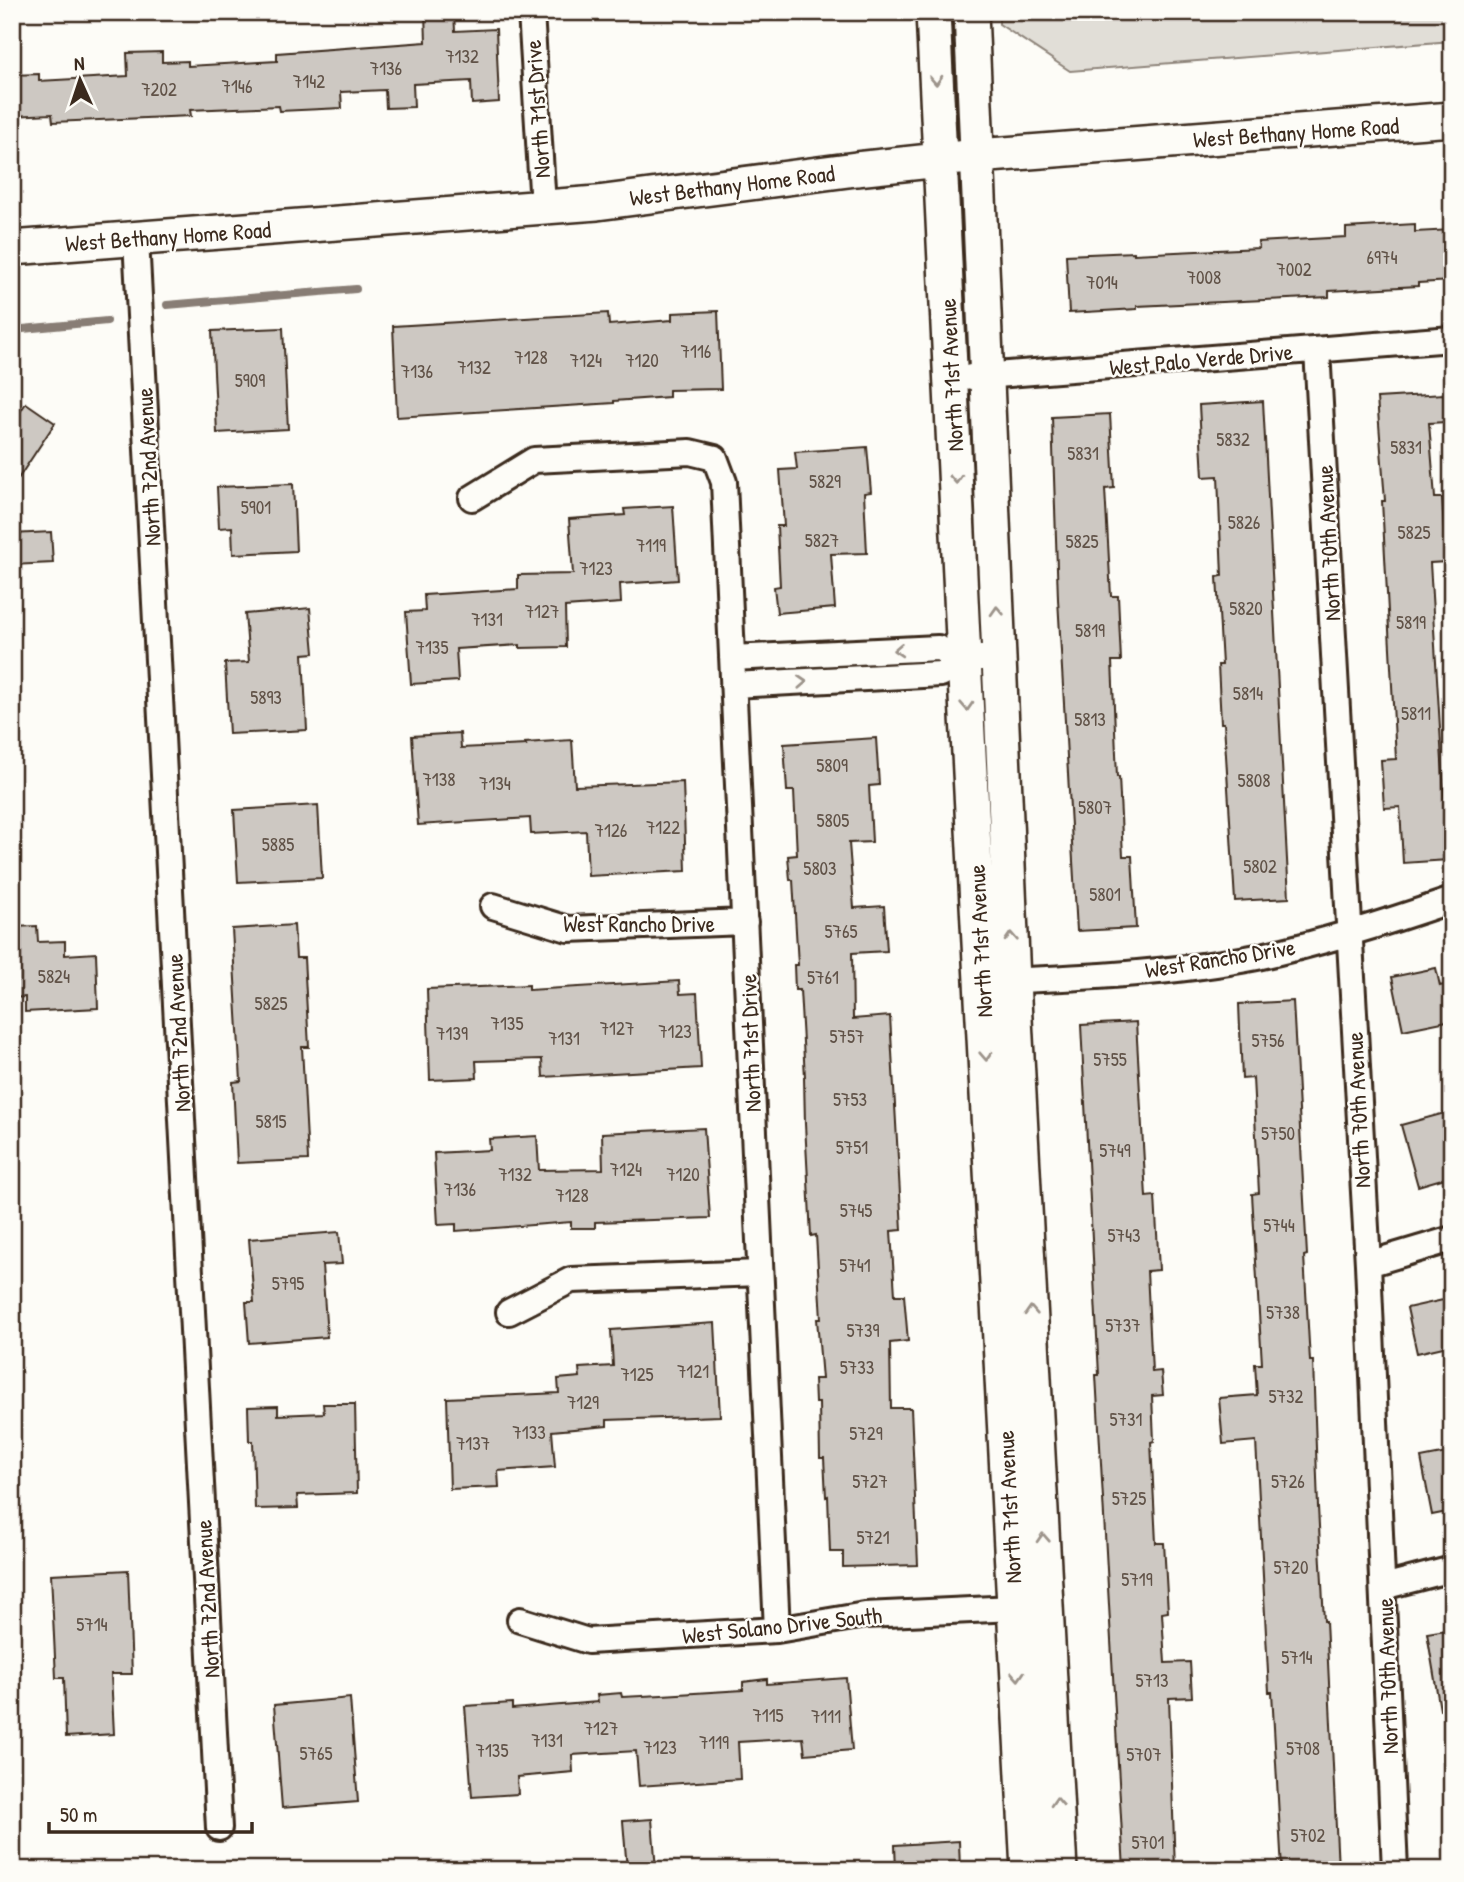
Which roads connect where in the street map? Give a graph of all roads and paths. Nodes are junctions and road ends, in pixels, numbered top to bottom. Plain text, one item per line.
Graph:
1 (531, 12) edge
2 (933, 12) edge
3 (971, 12) edge
4 (1452, 120) edge
5 (977, 156) junction
6 (940, 159) junction
7 (543, 206) junction
8 (136, 239) junction
9 (12, 248) edge
10 (1452, 339) edge
11 (1317, 350) junction
12 (986, 376) junction
13 (951, 378) junction
14 (472, 498) dead end
15 (867, 652) junction
16 (999, 657) junction
17 (732, 658) junction
18 (964, 659) junction
19 (868, 678) junction
20 (733, 685) junction
21 (1452, 900) edge
22 (493, 906) dead end
23 (746, 922) junction
24 (1348, 933) junction
25 (998, 981) junction
26 (1452, 1239) edge
27 (1368, 1264) junction
28 (760, 1273) junction
29 (509, 1312) dead end
30 (1452, 1569) edge
31 (1383, 1587) junction
32 (1031, 1607) junction
33 (520, 1620) dead end
34 (777, 1630) junction
35 (219, 1828) dead end
36 (1028, 1870) edge
37 (1060, 1870) edge
38 (1395, 1870) edge

1 - 7 street, North 71st Drive
2 -> 6 street, North 71st Avenue
3 - 5 street, North 71st Avenue
4 - 5 street, West Bethany Home Road
5 - 6 street, West Bethany Home Road
5 - 12 street, North 71st Avenue
6 - 7 street, West Bethany Home Road
6 - 13 street, North 71st Avenue
7 - 8 street, West Bethany Home Road
8 - 9 street, West Bethany Home Road
8 - 35 street, North 72nd Avenue
10 - 11 street, West Palo Verde Drive
11 - 12 street, West Palo Verde Drive
11 - 24 street, North 70th Avenue
12 - 13 street, West Palo Verde Drive
16 -> 12 street, North 71st Avenue
13 -> 18 street, North 71st Avenue
14 - 17 street, North 71st Drive
15 - 17 street
18 -> 15 street
15 - 19 street
16 - 18 street
25 -> 16 street, North 71st Avenue
17 - 20 street, North 71st Drive
18 - 19 street
18 -> 25 street, North 71st Avenue
20 -> 19 street
20 - 23 street, North 71st Drive
21 - 24 street, West Rancho Drive
22 - 23 street, West Rancho Drive
23 - 28 street, North 71st Drive
24 - 25 street, West Rancho Drive
24 - 27 street, North 70th Avenue
25 - 32 street, North 71st Avenue
26 - 27 street
27 - 31 street, North 70th Avenue
28 - 29 street
28 - 34 street, North 71st Drive
30 - 31 street
31 - 38 street, North 70th Avenue
32 - 34 street, West Solano Drive South
32 -> 36 street, North 71st Avenue
37 -> 32 street, North 71st Avenue
33 - 34 street, West Solano Drive South

